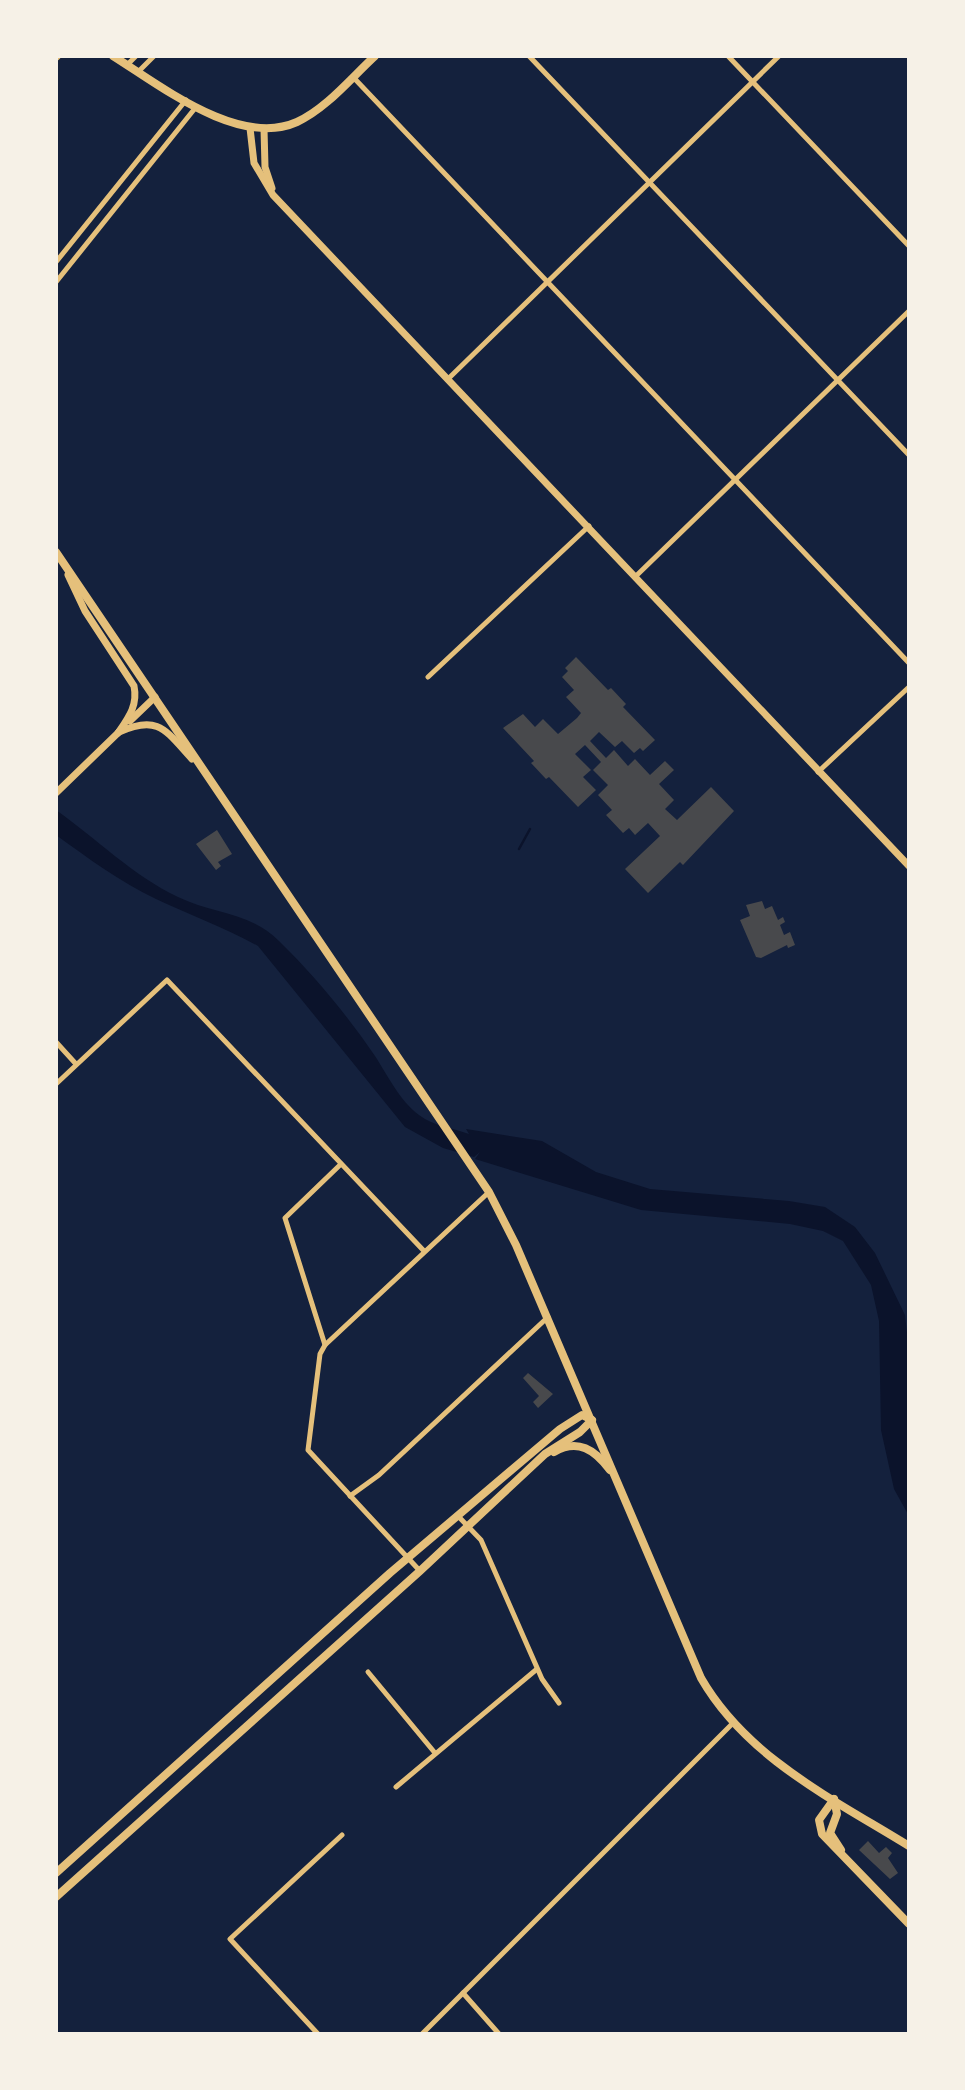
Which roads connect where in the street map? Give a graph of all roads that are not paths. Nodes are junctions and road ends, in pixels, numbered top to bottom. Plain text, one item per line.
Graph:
1 (113, 56) edge
2 (136, 56) edge
3 (154, 56) edge
4 (375, 56) edge
5 (529, 56) edge
6 (728, 56) edge
7 (779, 56) edge
8 (127, 65) junction
9 (138, 72) junction
10 (353, 77) junction
11 (752, 82) junction
12 (186, 100) junction
13 (197, 107) junction
14 (257, 129) junction
15 (648, 182) junction
16 (286, 208) junction
17 (909, 246) edge
18 (56, 262) edge
19 (546, 280) junction
20 (56, 282) edge
21 (909, 311) edge
22 (448, 379) junction
23 (838, 381) junction
24 (909, 455) edge
25 (736, 480) junction
26 (589, 526) junction
27 (58, 555) edge
28 (636, 576) junction
29 (909, 663) edge
30 (428, 677) dead end
31 (909, 687) edge
32 (155, 697) junction
33 (118, 733) junction
34 (203, 770) junction
35 (818, 772) junction
36 (56, 793) edge
37 (909, 866) edge
38 (56, 1042) edge
39 (76, 1064) junction
40 (56, 1084) edge
41 (341, 1164) junction
42 (489, 1192) junction
43 (424, 1251) junction
44 (548, 1317) junction
45 (325, 1345) junction
46 (592, 1420) junction
47 (507, 1488) junction
48 (622, 1490) junction
49 (350, 1496) junction
50 (458, 1516) junction
51 (467, 1527) junction
52 (408, 1558) junction
53 (420, 1571) junction
54 (537, 1669) junction
55 (369, 1672) dead end
56 (559, 1703) dead end
57 (732, 1724) junction
58 (435, 1753) junction
59 (396, 1787) dead end
60 (834, 1800) junction
61 (342, 1835) dead end
62 (909, 1846) edge
63 (849, 1861) junction
64 (56, 1872) edge
65 (56, 1897) edge
66 (909, 1924) edge
67 (463, 1993) junction
68 (318, 2034) edge
69 (422, 2034) edge
70 (499, 2034) edge

1 - 8 main road
2 - 8 street
3 - 9 street
4 - 10 main road
5 - 15 street
6 - 11 street
7 - 11 street
8 - 9 main road
9 - 12 main road
10 - 14 main road
10 - 19 street
11 - 15 street
11 - 17 street
12 - 13 main road
12 - 18 street
13 - 14 main road
13 - 20 street
14 - 16 street
14 - 16 street
15 - 19 street
15 - 23 street
16 - 22 street
19 - 22 street
19 - 25 street
21 - 23 street
22 - 26 street
23 - 24 street
23 - 25 street
25 - 28 street
25 - 29 street
26 - 28 street
26 - 30 street
27 - 32 main road
27 - 33 street
28 - 35 street
31 - 35 street
32 - 33 street
32 - 34 main road
33 - 34 street
33 - 36 street
34 - 42 main road
35 - 37 street
38 - 39 street
39 - 40 street
39 - 41 street
41 - 43 street
41 - 45 street
42 - 43 street
42 - 44 main road
43 - 45 street
44 - 46 main road
44 - 49 street
45 - 49 street
46 - 47 main road
46 - 48 main road
46 - 50 main road
47 - 48 main road
47 - 51 main road
48 - 57 main road
49 - 52 street
50 - 51 street
50 - 52 main road
51 - 53 main road
51 - 54 street
52 - 53 street
52 - 64 main road
53 - 65 main road
54 - 56 street
54 - 58 street
55 - 58 street
57 - 60 main road
57 - 67 street
58 - 59 street
60 - 62 main road
60 - 63 main road
60 - 63 main road
61 - 68 street
63 - 66 main road
67 - 69 street
67 - 70 street

